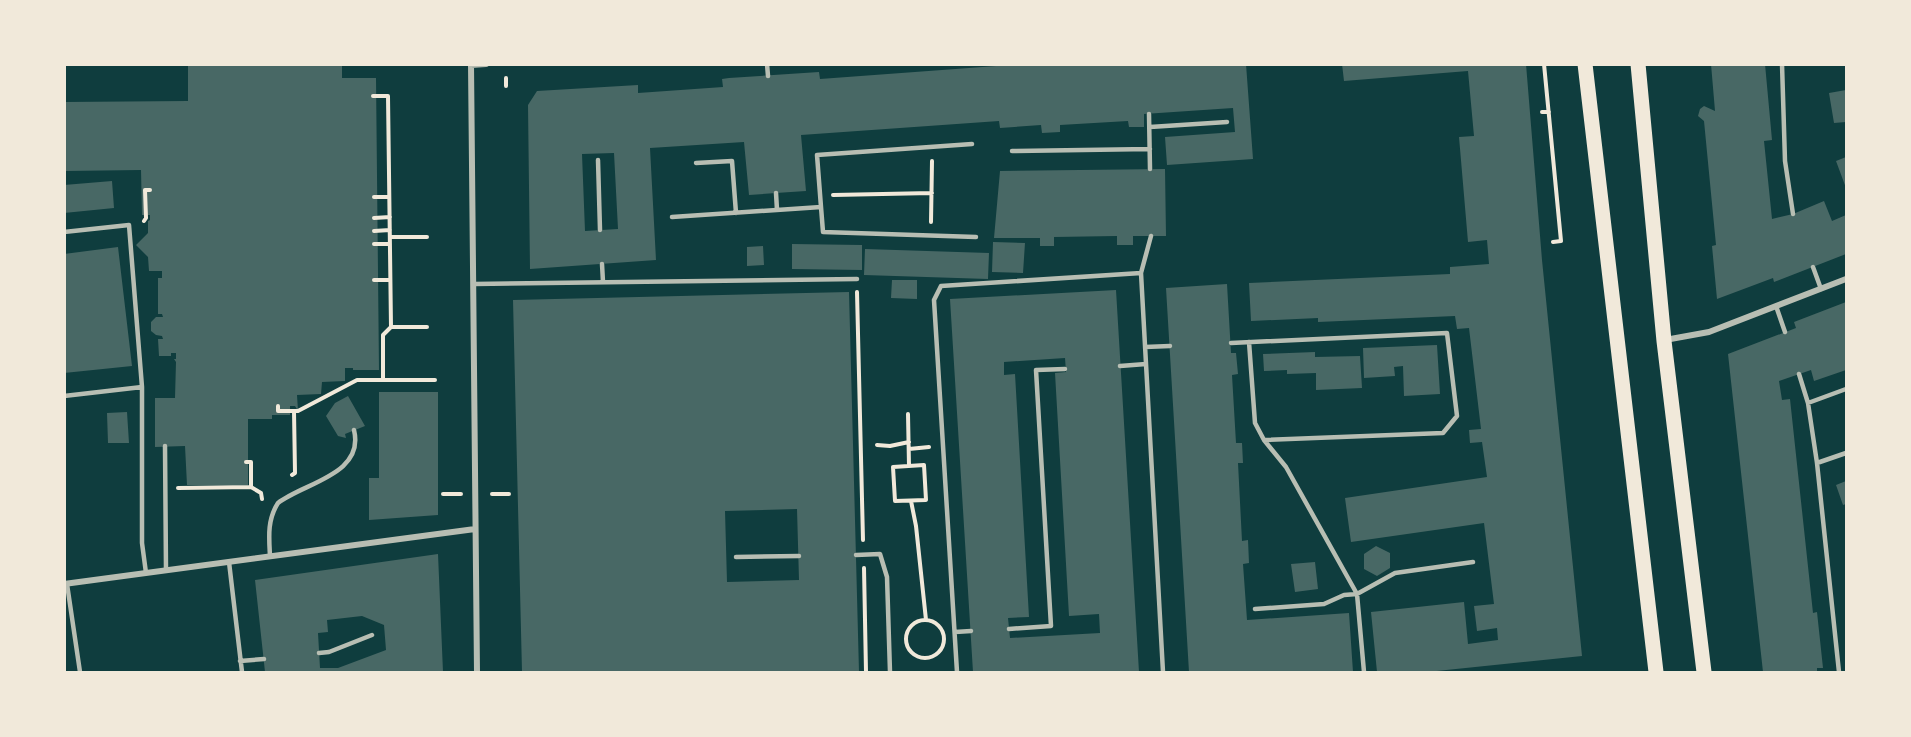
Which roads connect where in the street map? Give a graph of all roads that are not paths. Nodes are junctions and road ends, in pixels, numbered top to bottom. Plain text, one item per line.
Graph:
1 (486, 64) edge
2 (767, 64) edge
3 (1585, 64) edge
4 (1638, 64) edge
5 (1782, 64) edge
6 (471, 65) edge
7 (768, 76) dead end
8 (1149, 114) dead end
9 (1227, 122) dead end
10 (1150, 127) junction
11 (972, 144) dead end
12 (1150, 149) junction
13 (1012, 151) dead end
14 (598, 160) dead end
15 (696, 163) dead end
16 (1150, 169) dead end
17 (776, 193) dead end
18 (821, 207) junction
19 (777, 210) junction
20 (736, 213) junction
21 (1792, 214) dead end
22 (672, 217) dead end
23 (600, 230) dead end
24 (64, 232) edge
25 (1151, 236) dead end
26 (976, 237) dead end
27 (602, 264) dead end
28 (1813, 267) dead end
29 (1141, 273) junction
30 (857, 279) road end
31 (1846, 279) edge
32 (603, 282) junction
33 (474, 284) junction
34 (1821, 289) junction
35 (1776, 306) junction
36 (1785, 332) dead end
37 (1664, 340) junction
38 (1249, 342) junction
39 (1231, 343) dead end
40 (1170, 346) dead end
41 (1145, 347) junction
42 (1146, 364) junction
43 (1120, 366) dead end
44 (1065, 369) dead end
45 (1799, 374) dead end
46 (142, 387) junction
47 (1846, 389) edge
48 (64, 396) edge
49 (1808, 403) junction
50 (354, 430) dead end
51 (1264, 440) junction
52 (165, 446) dead end
53 (1846, 453) edge
54 (1817, 463) junction
55 (476, 529) junction
56 (856, 555) dead end
57 (270, 556) junction
58 (799, 556) dead end
59 (736, 558) dead end
60 (229, 562) junction
61 (1473, 562) dead end
62 (166, 570) junction
63 (146, 573) junction
64 (66, 584) edge
65 (1357, 594) junction
66 (1255, 609) dead end
67 (1009, 629) dead end
68 (970, 631) dead end
69 (955, 632) junction
70 (372, 635) dead end
71 (319, 653) dead end
72 (264, 659) dead end
73 (240, 661) junction
74 (80, 672) edge
75 (242, 672) edge
76 (477, 672) edge
77 (890, 672) edge
78 (957, 672) edge
79 (1163, 672) edge
80 (1364, 672) edge
81 (1656, 672) edge
82 (1704, 672) edge
83 (1839, 672) edge

1 - 6 street
2 - 7 lane
3 - 81 main road
4 - 37 main road
5 - 21 lane
6 - 33 street
8 - 10 lane
9 - 10 lane
10 - 12 lane
11 - 18 lane
12 - 13 lane
12 - 16 lane
14 - 23 lane
15 - 20 lane
17 - 19 lane
18 - 19 lane
18 - 26 lane
19 - 20 lane
20 - 22 lane
24 - 46 lane
25 - 29 lane
27 - 32 lane
28 - 34 lane
29 - 41 lane
29 - 69 lane
30 - 32 lane
31 - 34 street
32 - 33 lane
33 - 55 street
34 - 35 street
35 - 36 lane
35 - 37 street
37 - 82 main road
38 - 39 lane
38 - 51 lane
38 - 51 lane
40 - 41 lane
41 - 42 lane
42 - 43 lane
42 - 79 lane
44 - 67 lane
45 - 49 lane
46 - 48 lane
46 - 63 lane
47 - 49 lane
49 - 54 lane
50 - 57 lane
51 - 65 lane
52 - 62 lane
53 - 54 lane
54 - 83 lane
55 - 57 street
55 - 76 street
56 - 77 lane
57 - 60 street
58 - 59 lane
60 - 62 street
60 - 73 lane
61 - 65 lane
62 - 63 street
63 - 64 street
64 - 74 lane
65 - 66 lane
65 - 80 lane
68 - 69 lane
69 - 78 lane
70 - 71 lane
72 - 73 lane
73 - 75 lane

